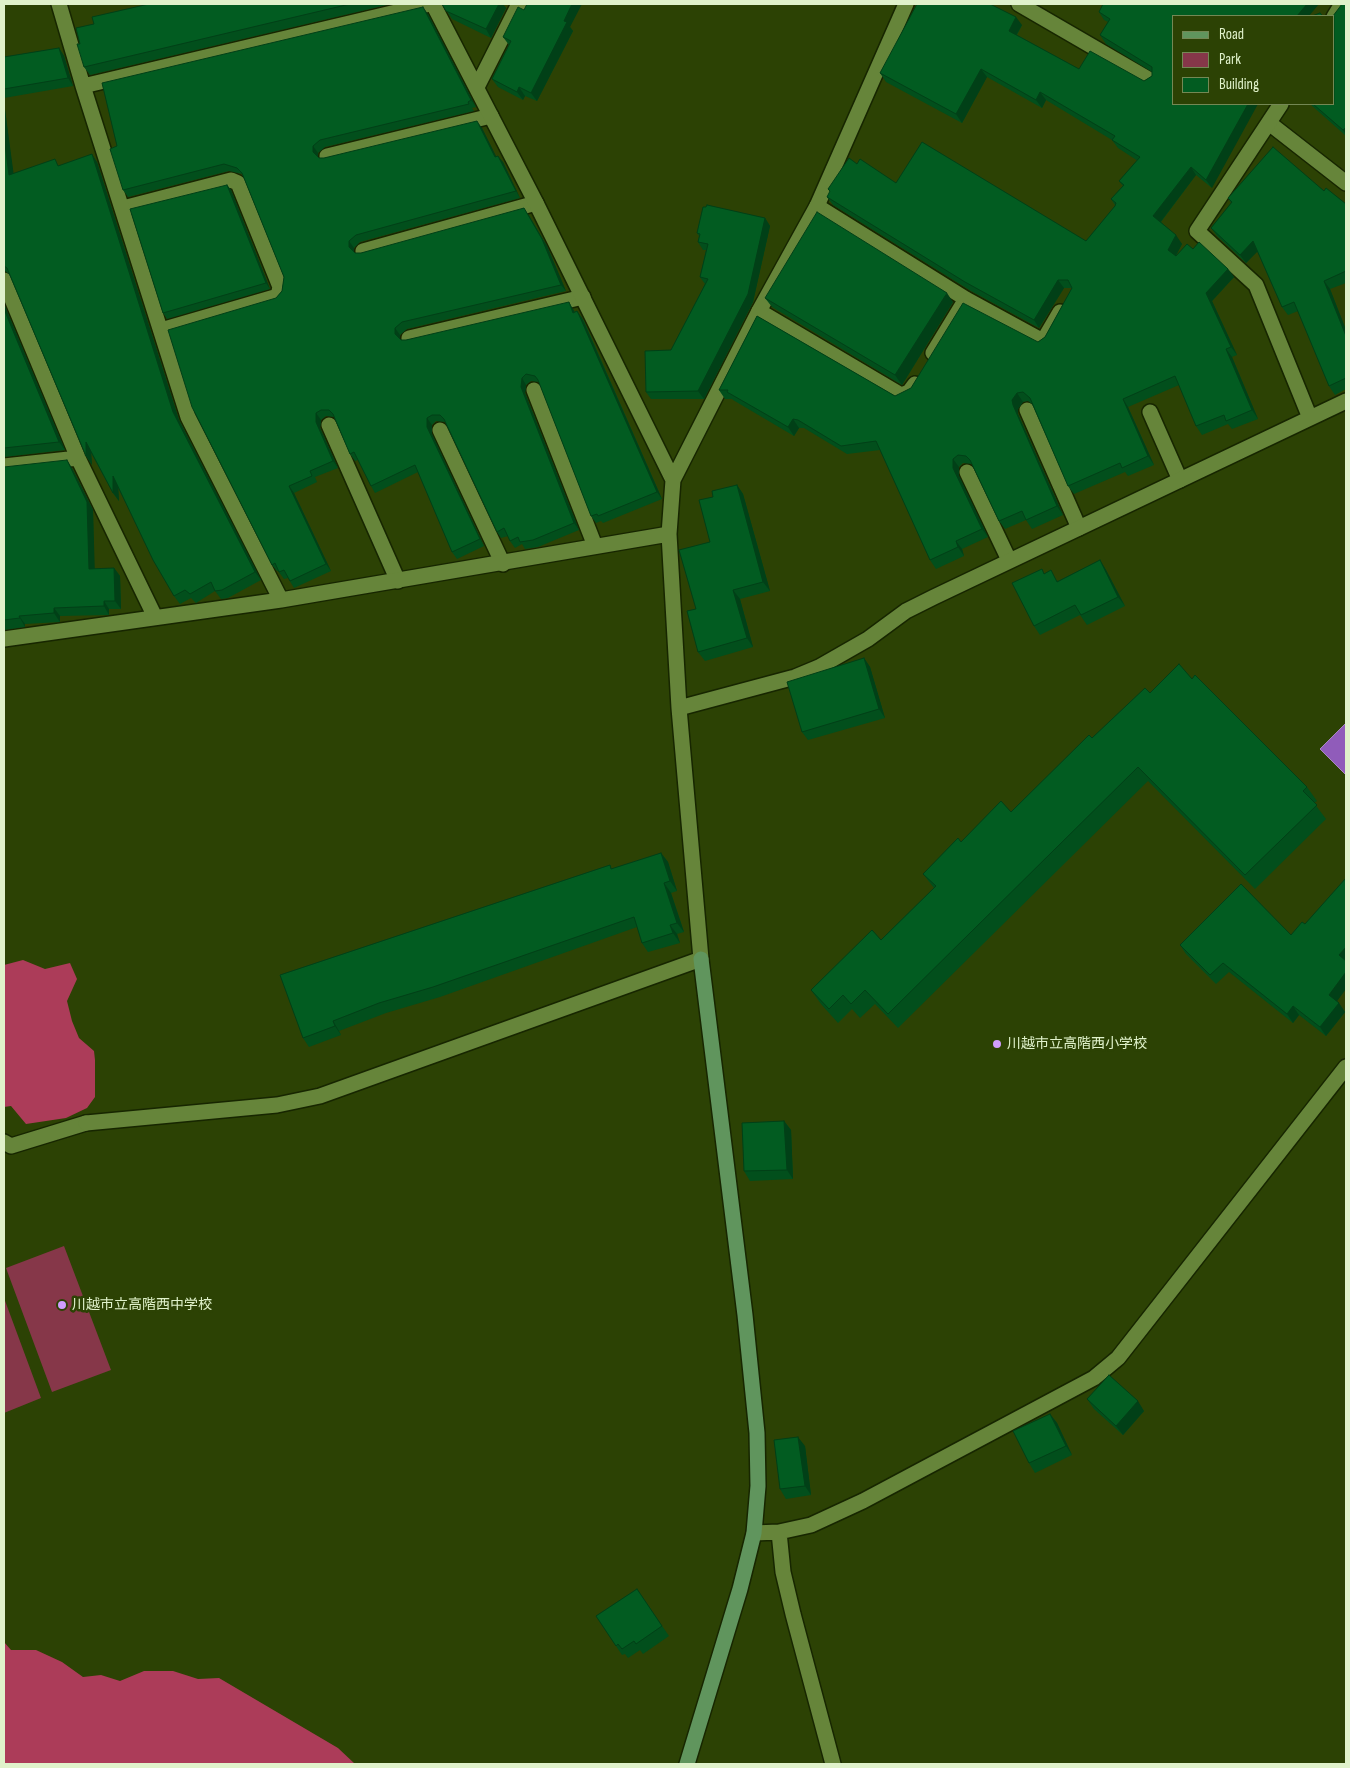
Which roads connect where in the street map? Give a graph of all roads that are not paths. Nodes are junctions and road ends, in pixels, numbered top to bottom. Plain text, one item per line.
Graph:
1 (59, 4) edge
2 (430, 4) edge
3 (433, 4) edge
4 (519, 4) edge
5 (906, 4) edge
6 (1019, 4) edge
7 (1342, 4) edge
8 (1335, 15) edge
9 (1150, 80) edge
10 (83, 86) junction
11 (477, 88) junction
12 (1280, 105) edge
13 (491, 116) junction
14 (1269, 123) junction
15 (327, 156) edge
16 (1346, 183) edge
17 (536, 203) junction
18 (817, 206) junction
19 (123, 208) junction
20 (363, 251) edge
21 (6, 289) edge
22 (1069, 296) edge
23 (583, 297) junction
24 (966, 299) junction
25 (759, 311) junction
26 (161, 330) junction
27 (408, 338) edge
28 (534, 390) dead end
29 (1346, 401) edge
30 (1027, 410) edge
31 (1150, 412) dead end
32 (1310, 418) junction
33 (329, 425) dead end
34 (440, 430) dead end
35 (78, 458) junction
36 (4, 466) edge
37 (967, 472) edge
38 (673, 480) junction
39 (1180, 480) junction
40 (1079, 528) junction
41 (669, 534) junction
42 (595, 546) junction
43 (1009, 560) junction
44 (504, 564) junction
45 (398, 581) junction
46 (280, 600) junction
47 (155, 617) junction
48 (4, 639) edge
49 (679, 708) junction
50 (701, 959) junction
51 (1346, 1067) edge
52 (4, 1142) edge
53 (779, 1532) junction
54 (754, 1533) junction
55 (687, 1764) edge
56 (833, 1764) edge

1 - 10 street
2 - 10 street
3 - 11 street
4 - 11 street
5 - 18 street
6 - 9 street
7 - 8 street
10 - 19 street
11 - 13 street
12 - 14 street
13 - 15 street
13 - 17 street
14 - 16 street
14 - 32 street
17 - 20 street
17 - 23 street
18 - 24 street
18 - 25 street
19 - 26 street
19 - 26 street
21 - 35 street
22 - 24 street
23 - 27 street
23 - 38 street
24 - 25 street
25 - 38 street
26 - 46 street
28 - 42 street
29 - 32 street
30 - 40 street
31 - 39 street
32 - 39 street
33 - 45 street
34 - 44 street
35 - 36 street
35 - 47 street
37 - 43 street
38 - 41 street
39 - 40 street
40 - 43 street
41 - 42 street
41 - 49 street
42 - 44 street
43 - 49 street
44 - 45 street
45 - 46 street
46 - 47 street
47 - 48 street
49 - 50 street
50 - 52 street
50 - 54 street
51 - 53 street
53 - 54 street
53 - 56 street
54 - 55 street

